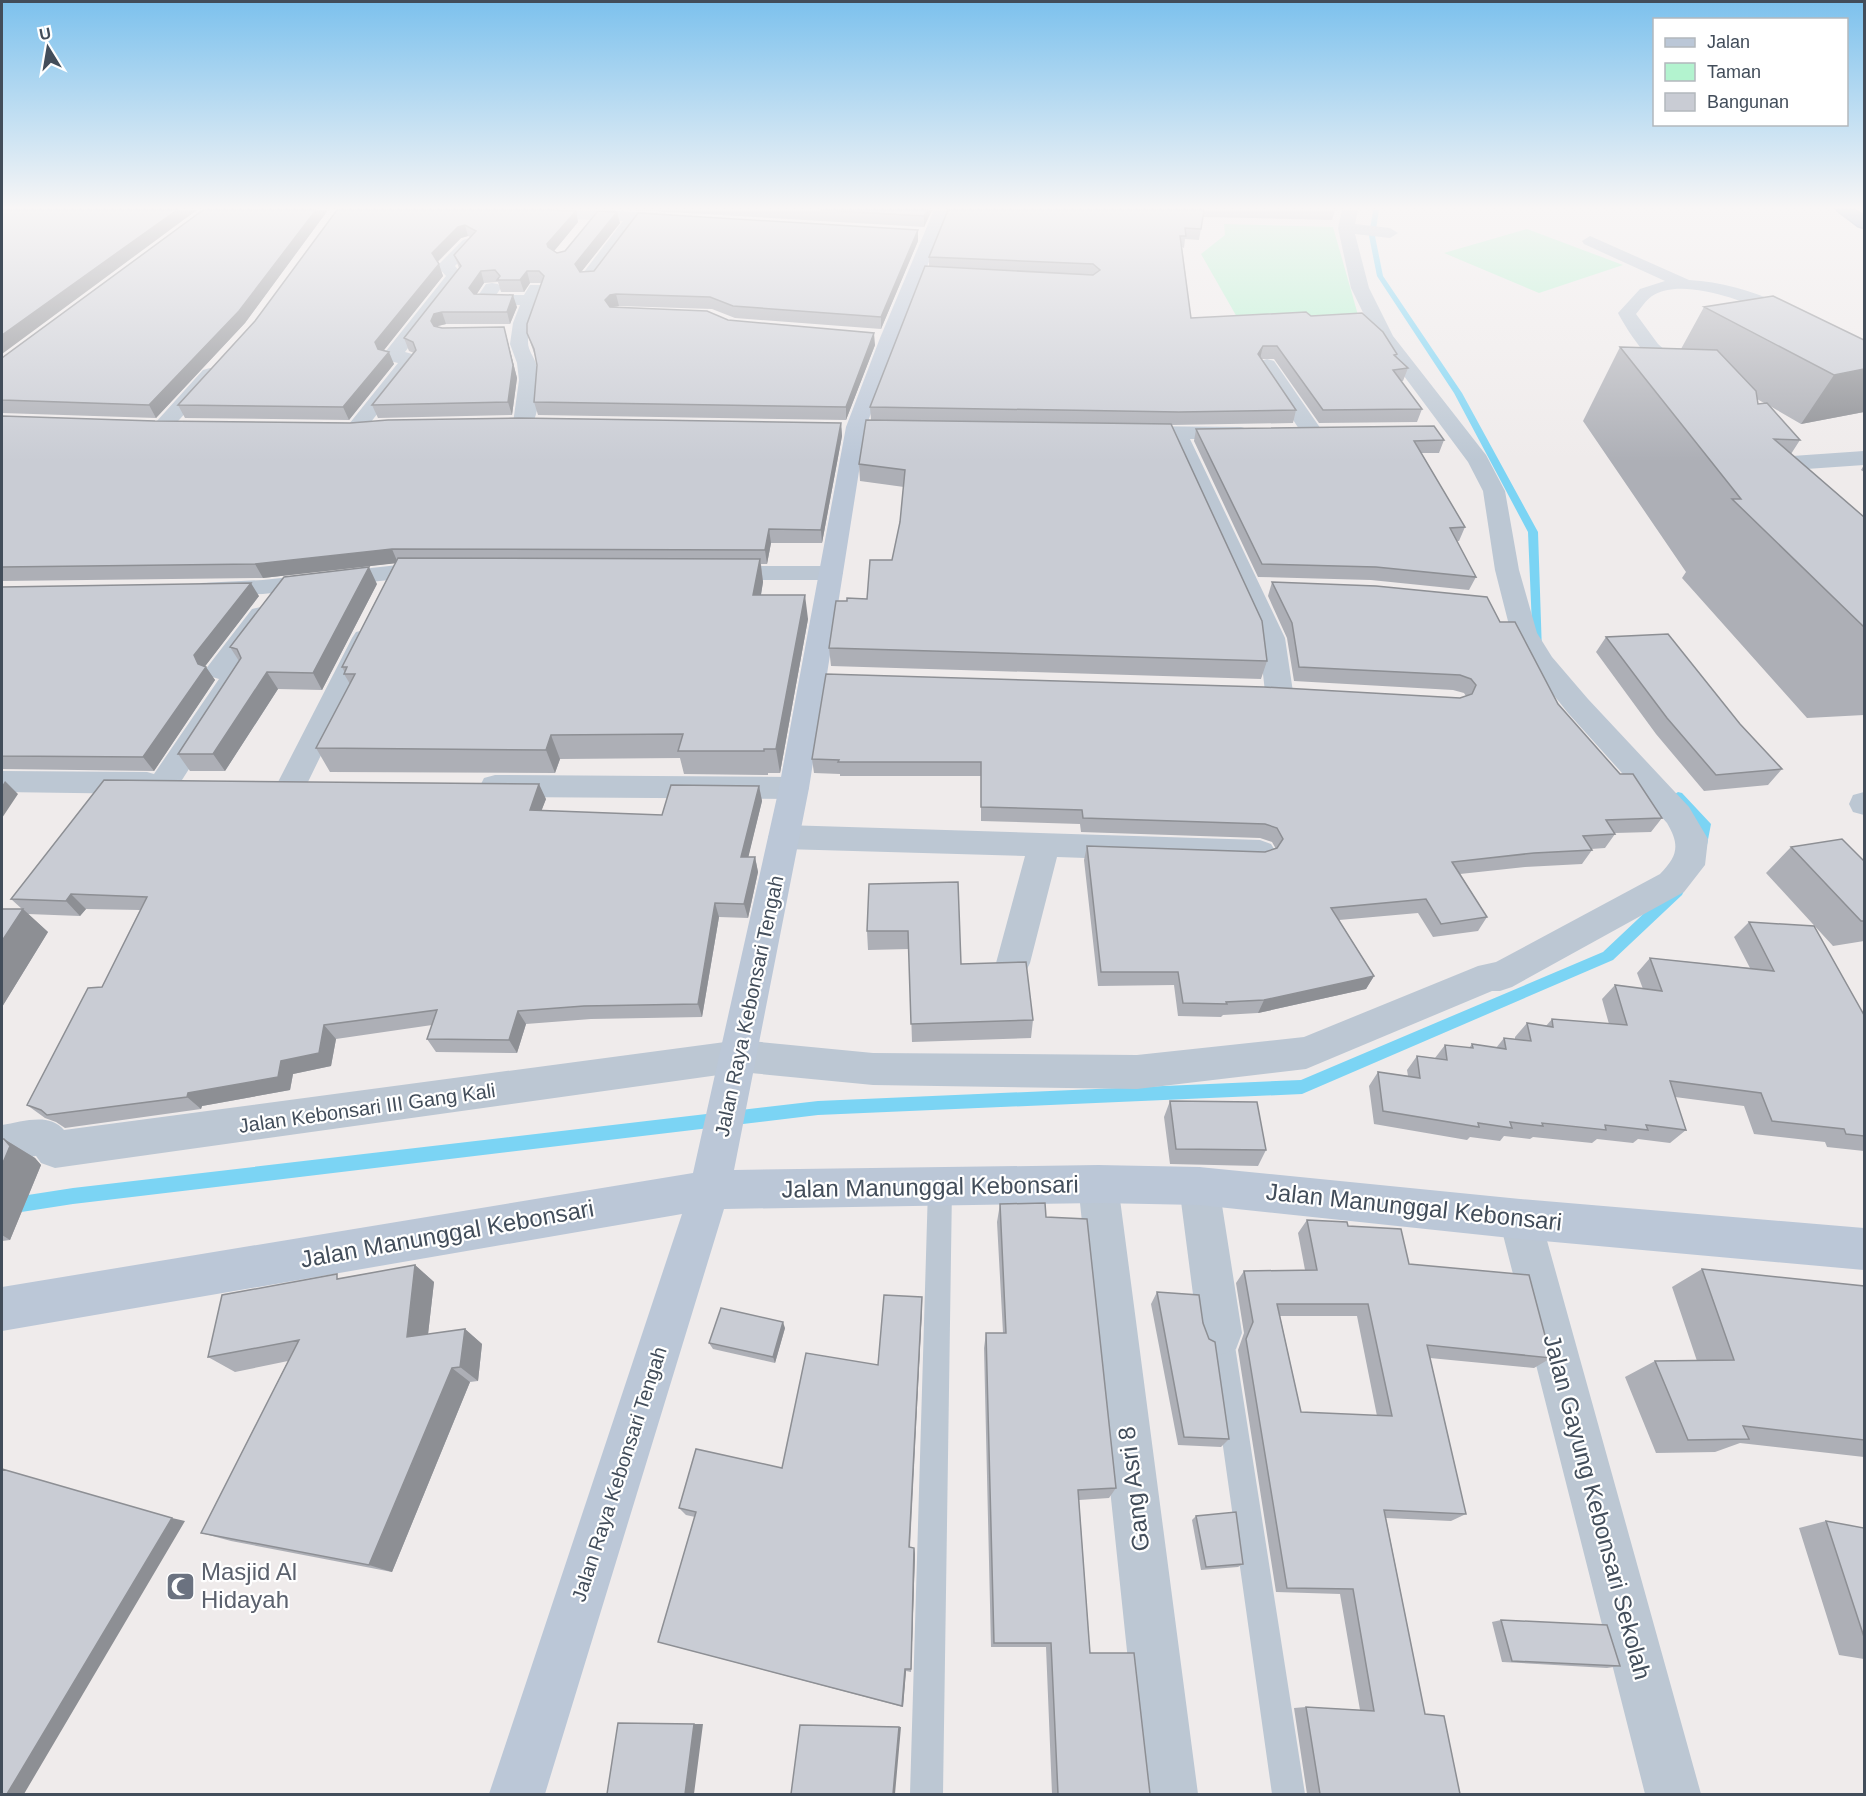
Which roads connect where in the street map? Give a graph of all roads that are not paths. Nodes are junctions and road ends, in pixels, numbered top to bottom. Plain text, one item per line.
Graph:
1 (441, 294) edge
2 (488, 294) edge
3 (907, 294) edge
4 (1363, 294) edge
5 (1645, 294) edge
6 (1736, 294) edge
7 (499, 332) edge
8 (520, 332) junction
9 (1864, 351) edge
10 (223, 361) edge
11 (1267, 365) edge
12 (1700, 390) edge
13 (500, 423) edge
14 (524, 423) junction
15 (547, 423) edge
16 (140, 426) edge
17 (163, 426) junction
18 (384, 426) edge
19 (186, 427) edge
20 (333, 428) edge
21 (356, 428) junction
22 (1430, 430) edge
23 (1453, 430) junction
24 (1106, 432) edge
25 (1256, 432) edge
26 (1290, 432) edge
27 (1312, 432) junction
28 (1336, 432) edge
29 (1177, 434) junction
30 (1774, 448) edge
31 (1864, 458) edge
32 (1792, 463) junction
33 (1808, 478) edge
34 (398, 572) junction
35 (456, 572) edge
36 (690, 573) edge
37 (831, 573) junction
38 (285, 584) junction
39 (192, 588) edge
40 (1248, 690) edge
41 (2, 782) edge
42 (164, 783) junction
43 (199, 784) edge
44 (328, 784) edge
45 (471, 786) edge
46 (794, 788) junction
47 (784, 837) junction
48 (1044, 845) junction
49 (1260, 852) edge
50 (1013, 963) edge
51 (738, 1066) junction
52 (2, 1143) edge
53 (1098, 1184) junction
54 (1199, 1185) junction
55 (940, 1188) junction
56 (710, 1190) junction
57 (1520, 1219) junction
58 (1864, 1249) edge
59 (2, 1309) edge
60 (1220, 1333) joint
61 (517, 1794) edge
62 (926, 1794) edge
63 (1170, 1794) edge
64 (1289, 1794) edge
65 (1674, 1794) edge

1 - 21 street
2 - 8 street
3 - 37 street, Jalan Raya Kebonsari Tengah
4 - 23 street
5 - 12 street
6 - 9 street
7 - 8 street
8 - 14 street
10 - 17 street
11 - 27 street
13 - 14 street
14 - 15 street
16 - 17 street
17 - 19 street
18 - 21 street
20 - 21 street
22 - 23 street
23 - 51 street
24 - 29 street
25 - 29 street
26 - 27 street
27 - 28 street
29 - 40 street
30 - 32 street
31 - 32 street
32 - 33 street
34 - 35 street
34 - 38 street
34 - 44 street
36 - 37 street
37 - 46 street, Jalan Raya Kebonsari Tengah
38 - 39 street
38 - 42 street
41 - 42 street
42 - 43 street
45 - 46 street
46 - 47 street, Jalan Raya Kebonsari Tengah
47 - 48 street
47 - 51 street, Jalan Raya Kebonsari Tengah
48 - 49 street
48 - 50 street
51 - 52 street, Jalan Kebonsari III Gang Kali
51 - 56 street, Jalan Raya Kebonsari Tengah
53 - 54 street, Jalan Manunggal Kebonsari
53 - 55 street, Jalan Manunggal Kebonsari
53 - 63 street, Gang Asri 8
54 - 57 street, Jalan Manunggal Kebonsari
54 - 60 street
55 - 56 street, Jalan Manunggal Kebonsari
55 - 62 lane
56 - 59 street, Jalan Manunggal Kebonsari
56 - 61 street, Jalan Raya Kebonsari Tengah
57 - 58 street, Jalan Manunggal Kebonsari
57 - 65 street, Jalan Gayung Kebonsari Sekolah
60 - 64 lane

